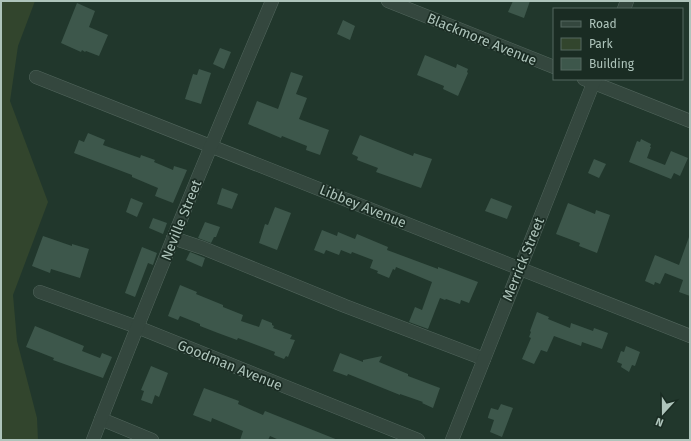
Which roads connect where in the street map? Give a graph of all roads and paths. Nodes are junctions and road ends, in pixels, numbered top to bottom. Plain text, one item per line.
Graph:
1 (272, 1) edge
2 (388, 1) edge
3 (553, 67) edge
4 (36, 77) dead end
5 (591, 80) edge
6 (690, 121) edge
7 (211, 146) junction
8 (173, 238) junction
9 (520, 268) junction
10 (40, 292) dead end
11 (136, 327) junction
12 (690, 336) edge
13 (484, 359) junction
14 (101, 419) junction
15 (93, 440) edge
16 (152, 440) edge
17 (418, 440) edge
18 (452, 440) edge

1 - 7 street, Neville Street
2 - 3 street, Blackmore Avenue
4 - 7 street, Libbey Avenue
5 - 6 street
5 - 9 street, Merrick Street
7 - 8 street, Neville Street
7 - 9 street, Libbey Avenue
8 - 11 street, Neville Street
8 - 13 street
9 - 12 street, Libbey Avenue
9 - 13 street, Merrick Street
10 - 11 street, Goodman Avenue
11 - 14 street, Neville Street
11 - 17 street, Goodman Avenue
13 - 18 street, Merrick Street
14 - 15 street, Neville Street
14 - 16 street

